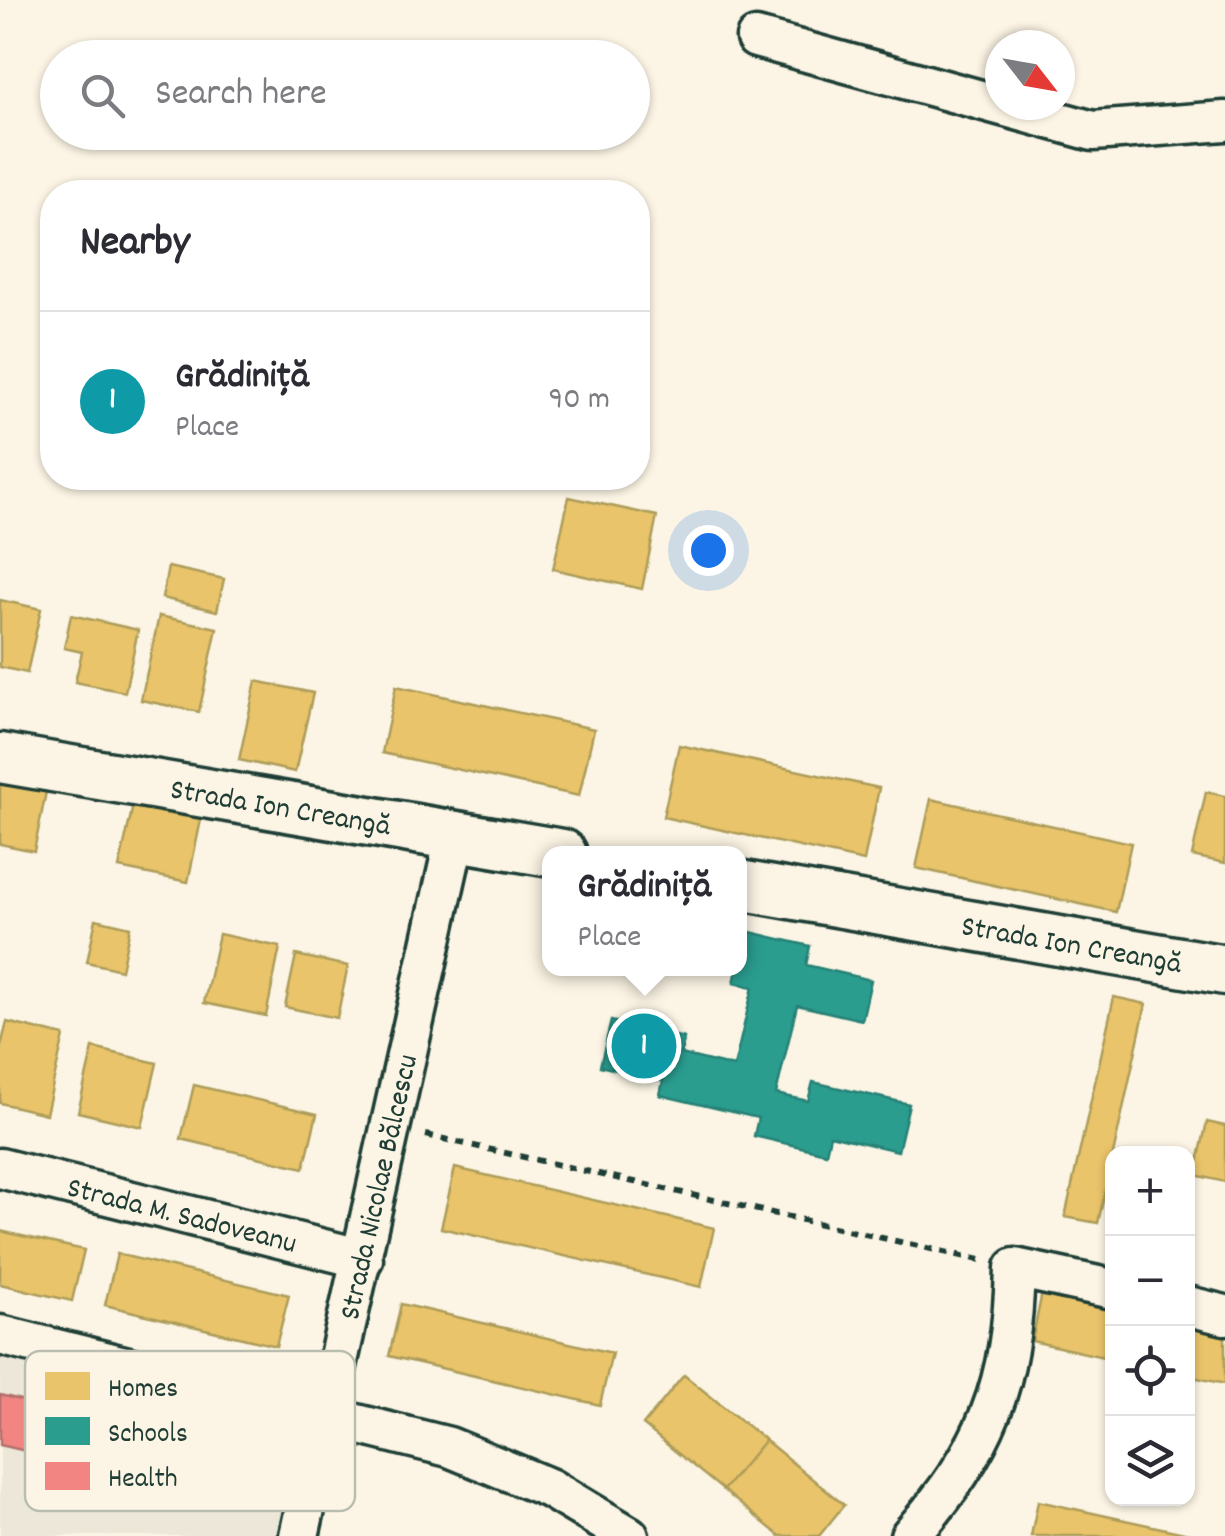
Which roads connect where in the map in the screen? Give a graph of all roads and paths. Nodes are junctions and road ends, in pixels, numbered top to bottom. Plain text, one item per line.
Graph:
1 (756, 38) dead end
2 (1225, 120) edge
3 (0, 758) edge
4 (455, 837) junction
5 (542, 851) edge
6 (747, 885) edge
7 (1225, 970) edge
8 (392, 1127) junction
9 (0, 1168) edge
10 (363, 1259) junction
11 (1015, 1268) junction
12 (1105, 1288) edge
13 (1195, 1308) edge
14 (1225, 1315) edge
15 (0, 1335) edge
16 (66, 1351) edge
17 (342, 1351) edge
18 (355, 1421) edge
19 (305, 1511) edge
20 (299, 1536) edge
21 (629, 1536) edge
22 (910, 1536) edge

1 - 2 street
3 - 4 street, Strada Ion Creangă
4 - 5 street, Strada Ion Creangă
4 - 8 street, Strada Nicolae Bălcescu
6 - 7 street, Strada Ion Creangă
8 - 10 street, Strada Nicolae Bălcescu
8 - 11 path
9 - 10 street, Strada M. Sadoveanu
10 - 17 street, Strada Nicolae Bălcescu
11 - 12 street
11 - 22 street
13 - 14 street
15 - 16 street
18 - 21 street
19 - 20 street, Strada Nicolae Bălcescu

